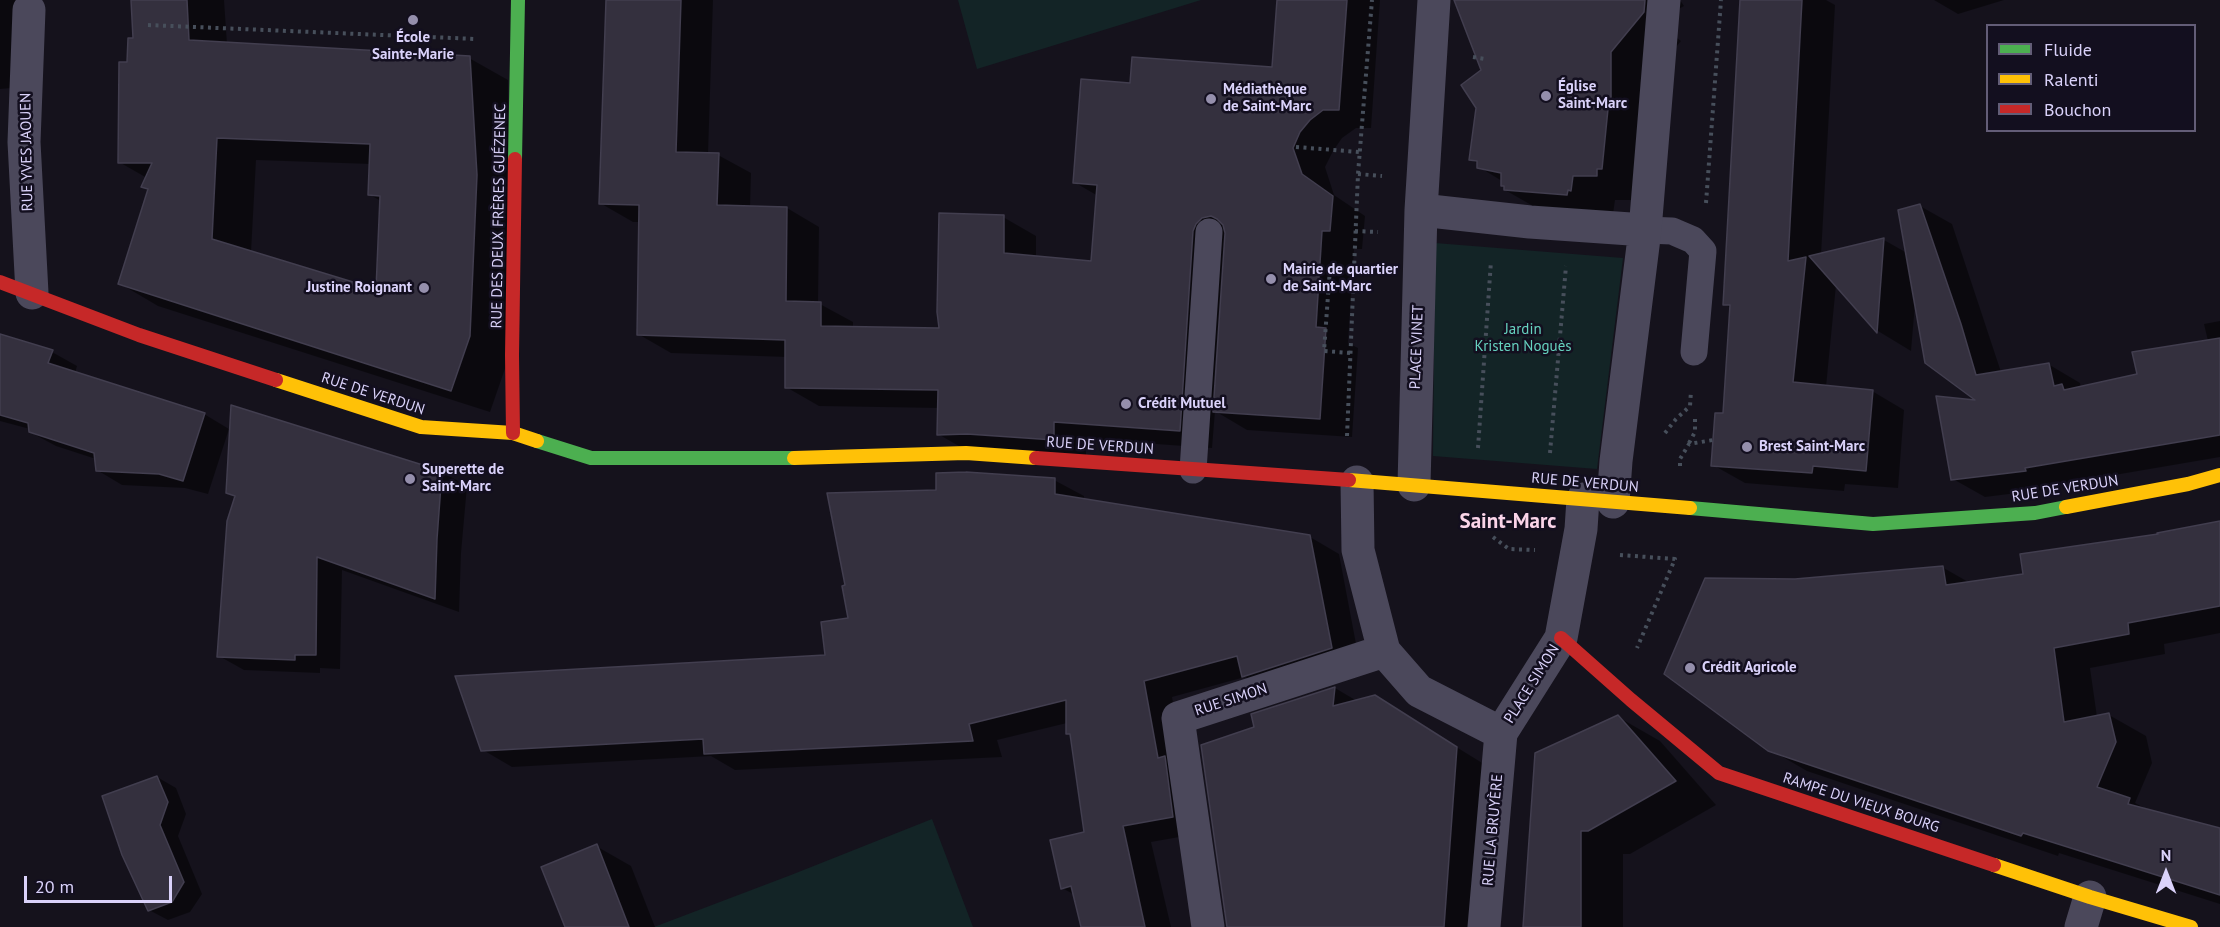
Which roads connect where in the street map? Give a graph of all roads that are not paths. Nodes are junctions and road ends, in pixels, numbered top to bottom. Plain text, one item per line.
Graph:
1 (518, 0) edge
2 (1434, 0) edge
3 (1664, 0) edge
4 (29, 10) dead end
5 (1421, 210) junction
6 (1645, 230) junction
7 (1209, 232) dead end
8 (0, 282) edge
9 (32, 293) junction
10 (1694, 352) dead end
11 (513, 433) junction
12 (1193, 470) junction
13 (2220, 475) edge
14 (1357, 482) junction
15 (1414, 485) junction
16 (1598, 500) junction
17 (1561, 638) junction
18 (1384, 651) junction
19 (1501, 733) junction
20 (2086, 912) edge
21 (1208, 927) edge
22 (1484, 927) edge
23 (2191, 927) edge

1 - 11 street, RUE DES DEUX FRÈRES GUÉZENEC
2 - 5 street, PLACE VINET
3 - 6 street
4 - 9 street, RUE YVES JAOUEN
5 - 6 street
5 - 15 street, PLACE VINET
6 - 10 lane
6 - 16 street
7 - 12 lane
8 - 9 street, RUE DE VERDUN
9 - 11 street, RUE DE VERDUN
11 - 12 street, RUE DE VERDUN
12 - 14 street, RUE DE VERDUN
13 - 16 street, RUE DE VERDUN
14 - 15 street, RUE DE VERDUN
14 - 18 street, PLACE SIMON
15 - 16 street, RUE DE VERDUN
16 - 17 street, PLACE SIMON
17 - 19 street, PLACE SIMON
17 - 20 street, RAMPE DU VIEUX BOURG
18 - 19 street, PLACE SIMON
18 - 21 street, RUE SIMON
19 - 22 street, RUE LA BRUYÈRE
20 - 23 street, RAMPE DU VIEUX BOURG

